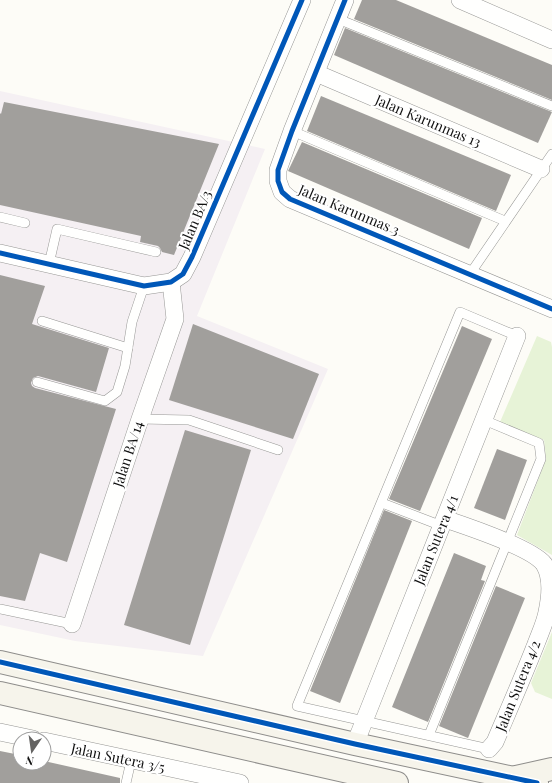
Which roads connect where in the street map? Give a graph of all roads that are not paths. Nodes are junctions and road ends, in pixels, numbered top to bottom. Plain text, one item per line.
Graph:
1 (302, 0) edge
2 (345, 0) edge
3 (460, 0) edge
4 (338, 19) junction
5 (552, 40) edge
6 (316, 73) junction
7 (552, 106) edge
8 (292, 131) junction
9 (552, 154) edge
10 (541, 169) junction
11 (0, 217) edge
12 (505, 221) junction
13 (25, 223) dead end
14 (156, 252) dead end
15 (0, 253) edge
16 (49, 264) junction
17 (470, 274) junction
18 (171, 282) junction
19 (144, 286) junction
20 (552, 309) edge
21 (42, 321) dead end
22 (517, 336) joint
23 (128, 348) junction
24 (37, 382) dead end
25 (140, 419) junction
26 (484, 420) junction
27 (278, 450) dead end
28 (382, 503) junction
29 (443, 523) junction
30 (507, 542) junction
31 (0, 609) edge
32 (72, 624) joint
33 (0, 662) edge
34 (0, 693) edge
35 (365, 721) junction
36 (0, 732) edge
37 (12, 735) edge
38 (429, 736) junction
39 (52, 743) edge
40 (355, 744) junction
41 (489, 749) joint
42 (131, 761) junction
43 (552, 769) edge
44 (512, 778) junction
45 (126, 783) edge
46 (240, 783) edge
47 (397, 783) edge
48 (537, 783) edge

1 - 18 street, Jalan BA/3
2 - 4 street, Jalan Karunmas 3
3 - 5 street
4 - 6 street, Jalan Karunmas 3
4 - 7 lane
6 - 8 street, Jalan Karunmas 3
6 - 10 street, Jalan Karunmas 13
8 - 12 lane
8 - 17 street, Jalan Karunmas 3
9 - 10 lane
10 - 12 lane
11 - 13 lane
12 - 17 lane
14 - 16 lane
15 - 16 street
16 - 19 street
17 - 20 street, Jalan Karunmas 3
18 - 19 street
18 - 25 street, Jalan BA/14
19 - 23 lane
21 - 23 lane
22 - 26 street, Jalan Sutera 4/1
22 - 28 lane
23 - 24 lane
25 - 27 lane
25 - 32 street, Jalan BA/14
26 - 29 street, Jalan Sutera 4/1
26 - 30 lane
28 - 29 lane
28 - 35 lane
29 - 30 street, Jalan Sutera 4/2
29 - 35 street, Jalan Sutera 4/1
30 - 38 lane
30 - 41 street, Jalan Sutera 4/2
31 - 32 lane
33 - 40 street
34 - 47 street
35 - 38 lane
35 - 40 street, Jalan Sutera 4/1
36 - 37 street
38 - 41 lane
39 - 42 street, Jalan Sutera 3/5
40 - 44 street
42 - 45 lane
42 - 46 street, Jalan Sutera 3/5
43 - 44 street
44 - 48 street

